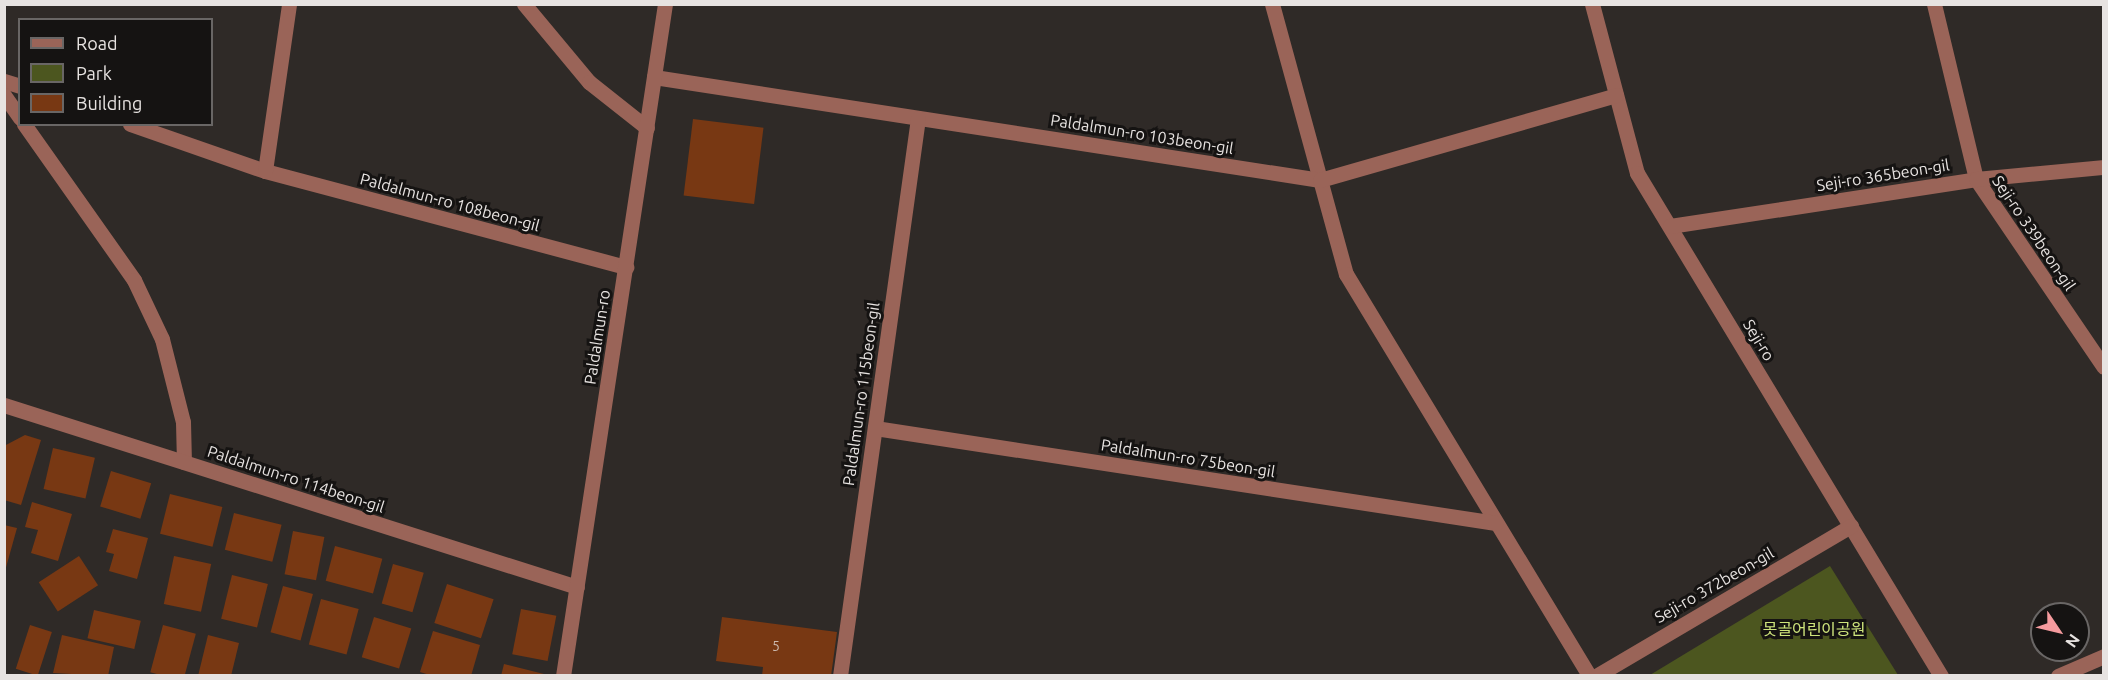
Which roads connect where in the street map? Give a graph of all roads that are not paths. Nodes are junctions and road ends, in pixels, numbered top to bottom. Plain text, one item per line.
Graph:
1 (289, 4) edge
2 (524, 4) edge
3 (665, 4) edge
4 (1272, 4) edge
5 (1592, 4) edge
6 (1934, 4) edge
7 (654, 77) junction
8 (4, 95) edge
9 (1616, 95) junction
10 (18, 115) edge
11 (918, 118) junction
12 (25, 126) edge
13 (136, 126) edge
14 (647, 128) junction
15 (2103, 167) edge
16 (265, 171) junction
17 (1976, 179) junction
18 (1320, 180) junction
19 (1670, 226) junction
20 (626, 267) junction
21 (2103, 367) edge
22 (4, 405) edge
23 (875, 428) junction
24 (184, 462) junction
25 (1496, 522) junction
26 (1851, 526) junction
27 (578, 587) junction
28 (2103, 656) edge
29 (563, 675) edge
30 (840, 675) edge
31 (1589, 675) edge
32 (1596, 675) edge
33 (1941, 675) edge
34 (2058, 675) edge

1 - 16 street
2 - 14 street
3 - 7 street, Paldalmun-ro
4 - 18 street
5 - 9 street, Seji-ro
6 - 17 street, Seji-ro 339beon-gil
7 - 11 street, Paldalmun-ro 103beon-gil
7 - 14 street, Paldalmun-ro
8 - 10 street
9 - 18 street, Paldalmun-ro 103beon-gil
9 - 19 street, Seji-ro
11 - 18 street, Paldalmun-ro 103beon-gil
11 - 23 street, Paldalmun-ro 115beon-gil
12 - 24 street
13 - 16 street, Paldalmun-ro 108beon-gil
14 - 20 street, Paldalmun-ro
15 - 17 street, Seji-ro 365beon-gil
16 - 20 street, Paldalmun-ro 108beon-gil
17 - 19 street, Seji-ro 365beon-gil
17 - 21 street, Seji-ro 339beon-gil
18 - 25 street
19 - 26 street, Seji-ro
20 - 27 street, Paldalmun-ro
22 - 24 street, Paldalmun-ro 114beon-gil
23 - 25 street, Paldalmun-ro 75beon-gil
23 - 30 street, Paldalmun-ro 115beon-gil
24 - 27 street, Paldalmun-ro 114beon-gil
25 - 31 street
26 - 32 street, Seji-ro 372beon-gil
26 - 33 street, Seji-ro
27 - 29 street, Paldalmun-ro
28 - 34 street

